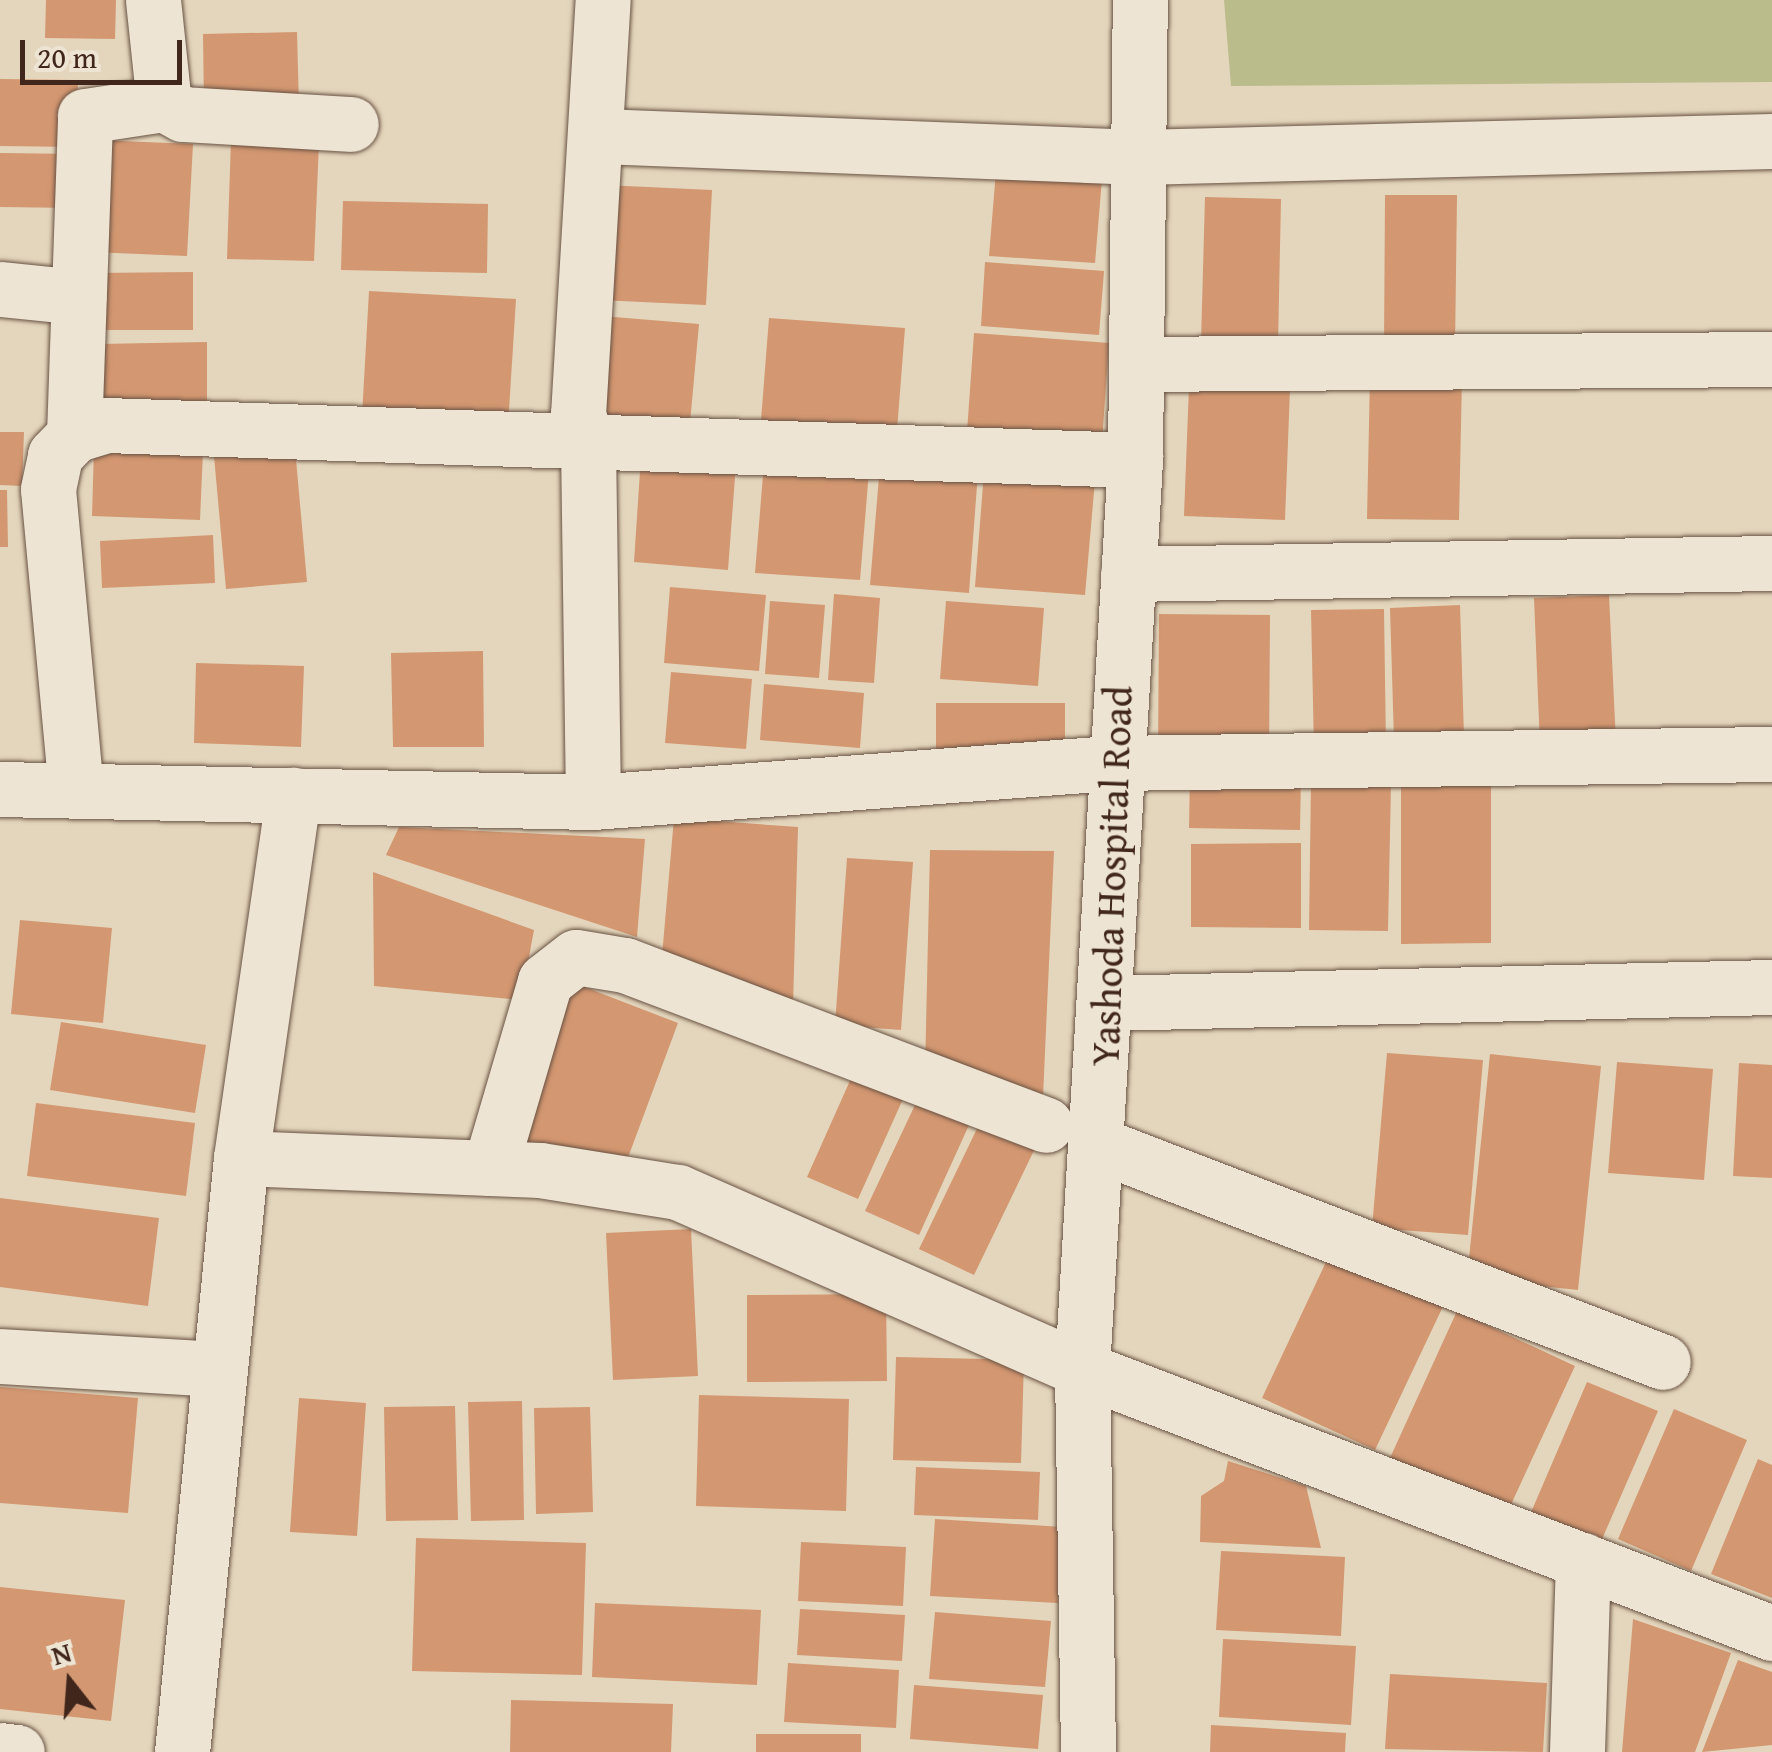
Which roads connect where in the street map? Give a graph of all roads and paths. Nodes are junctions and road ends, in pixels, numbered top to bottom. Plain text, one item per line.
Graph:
1 (153, 0) edge
2 (604, 0) edge
3 (1140, 0) edge
4 (164, 104) junction
5 (351, 124) dead end
6 (600, 136) junction
7 (1772, 140) edge
8 (1139, 157) junction
9 (0, 288) edge
10 (79, 297) junction
11 (1772, 359) edge
12 (1136, 364) junction
13 (74, 435) junction
14 (588, 443) junction
15 (1134, 460) junction
16 (1772, 563) edge
17 (1128, 574) junction
18 (1772, 754) edge
19 (1111, 763) junction
20 (0, 789) edge
21 (76, 792) junction
22 (293, 795) junction
23 (593, 802) junction
24 (1772, 987) edge
25 (1108, 1002) junction
26 (1046, 1125) dead end
27 (1099, 1144) junction
28 (241, 1158) junction
29 (490, 1168) junction
30 (0, 1356) edge
31 (1663, 1362) dead end
32 (220, 1369) junction
33 (1082, 1369) junction
34 (1583, 1560) junction
35 (1772, 1633) edge
36 (0, 1750) edge
37 (18, 1752) edge
38 (182, 1752) edge
39 (1088, 1752) edge
40 (1577, 1752) edge

1 - 4 street
2 - 6 street
3 - 8 street, Yashoda Hospital Road
4 - 5 street
4 - 10 street
6 - 8 street
6 - 14 street
7 - 8 street
8 - 12 street, Yashoda Hospital Road
9 - 10 street
10 - 13 street
11 - 12 street
12 - 15 street, Yashoda Hospital Road
13 - 14 street
13 - 21 street
14 - 15 street
14 - 23 street
15 - 17 street, Yashoda Hospital Road
16 - 17 street
17 - 19 street, Yashoda Hospital Road
18 - 19 street
19 - 23 street
19 - 25 street, Yashoda Hospital Road
20 - 21 street
21 - 22 street
22 - 23 street
22 - 28 street
24 - 25 street
25 - 27 street, Yashoda Hospital Road
26 - 29 street
27 - 31 street
27 - 33 street, Yashoda Hospital Road
28 - 29 street
28 - 32 street
29 - 33 street
30 - 32 street
32 - 38 street
33 - 34 street
33 - 39 street, Yashoda Hospital Road
34 - 35 street
34 - 40 street
36 - 37 street

